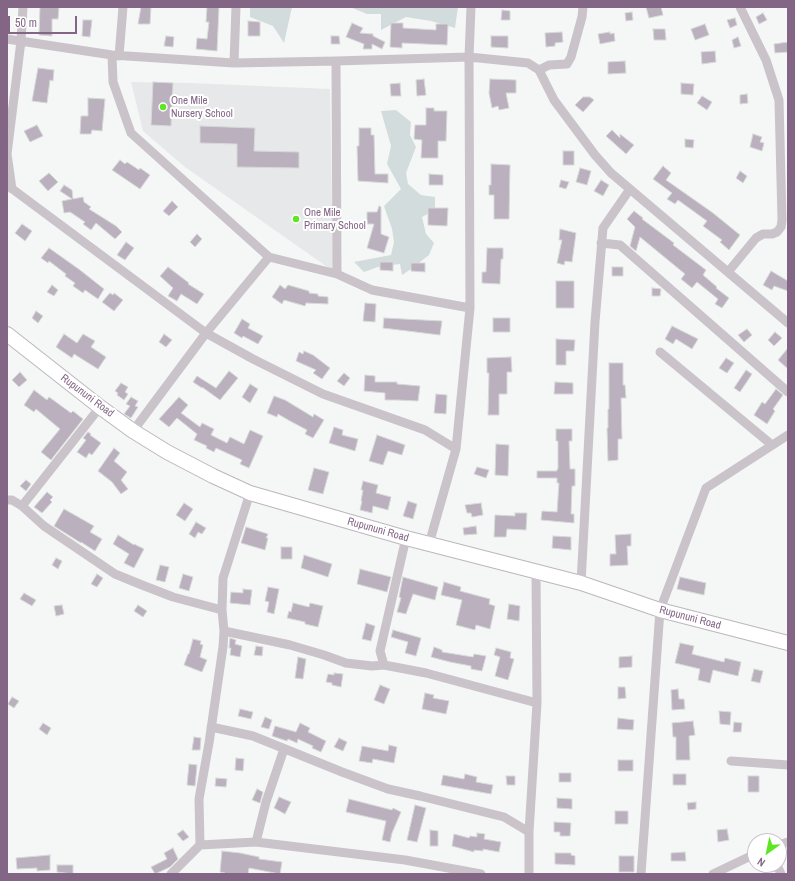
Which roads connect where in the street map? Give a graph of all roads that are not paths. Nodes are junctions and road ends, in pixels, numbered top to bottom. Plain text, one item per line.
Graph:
1 (23, 7) edge
2 (123, 7) edge
3 (236, 7) edge
4 (470, 7) edge
5 (583, 7) edge
6 (740, 7) edge
7 (7, 39) edge
8 (21, 41) junction
9 (115, 56) junction
10 (469, 57) junction
11 (336, 61) junction
12 (234, 63) junction
13 (539, 70) junction
14 (7, 154) edge
15 (10, 187) edge
16 (630, 189) junction
17 (601, 243) junction
18 (269, 257) junction
19 (728, 272) junction
20 (337, 274) junction
21 (470, 308) junction
22 (788, 323) edge
23 (206, 333) junction
24 (7, 334) edge
25 (660, 352) dead end
26 (788, 392) edge
27 (100, 407) junction
28 (133, 431) junction
29 (788, 435) edge
30 (772, 445) junction
31 (456, 449) junction
32 (250, 493) junction
33 (7, 500) edge
34 (22, 506) junction
35 (406, 538) junction
36 (429, 544) junction
37 (536, 572) junction
38 (581, 583) junction
39 (222, 610) junction
40 (660, 610) junction
41 (224, 631) junction
42 (788, 643) edge
43 (384, 665) junction
44 (537, 704) junction
45 (211, 727) junction
46 (284, 749) junction
47 (730, 761) dead end
48 (788, 765) edge
49 (529, 832) junction
50 (256, 842) junction
51 (200, 845) junction
52 (747, 858) edge
53 (172, 874) edge
54 (481, 874) edge
55 (529, 874) edge
56 (641, 874) edge
57 (713, 874) edge

1 - 8 street
2 - 9 street
3 - 12 street
4 - 10 street
5 - 13 street
6 - 19 street
7 - 8 street
8 - 9 street
8 - 14 street
9 - 12 street
9 - 18 street
10 - 11 street
10 - 13 street
10 - 21 street
11 - 12 street
11 - 20 street
13 - 16 street
14 - 15 street
15 - 23 street
16 - 17 street
16 - 19 street
17 - 26 street
17 - 38 street
18 - 20 street
18 - 23 street
19 - 22 street
20 - 21 street
21 - 31 street
23 - 28 street
23 - 31 street
24 - 27 main road, Rupununi Road
25 - 30 street
27 - 28 main road, Rupununi Road
27 - 34 street
28 - 32 main road, Rupununi Road
29 - 30 street
30 - 40 street
31 - 36 street
32 - 35 main road, Rupununi Road
32 - 39 street
33 - 34 street
34 - 39 street
35 - 36 main road, Rupununi Road
35 - 43 street
36 - 37 main road, Rupununi Road
37 - 38 main road, Rupununi Road
37 - 44 street
38 - 40 main road, Rupununi Road
39 - 41 street
40 - 42 main road, Rupununi Road
40 - 56 street
41 - 43 street
41 - 45 street
43 - 44 street
44 - 49 street
45 - 46 street
45 - 51 street
46 - 49 street
46 - 50 street
47 - 48 street
49 - 55 street
50 - 51 street
50 - 54 street
51 - 53 street
52 - 57 street

